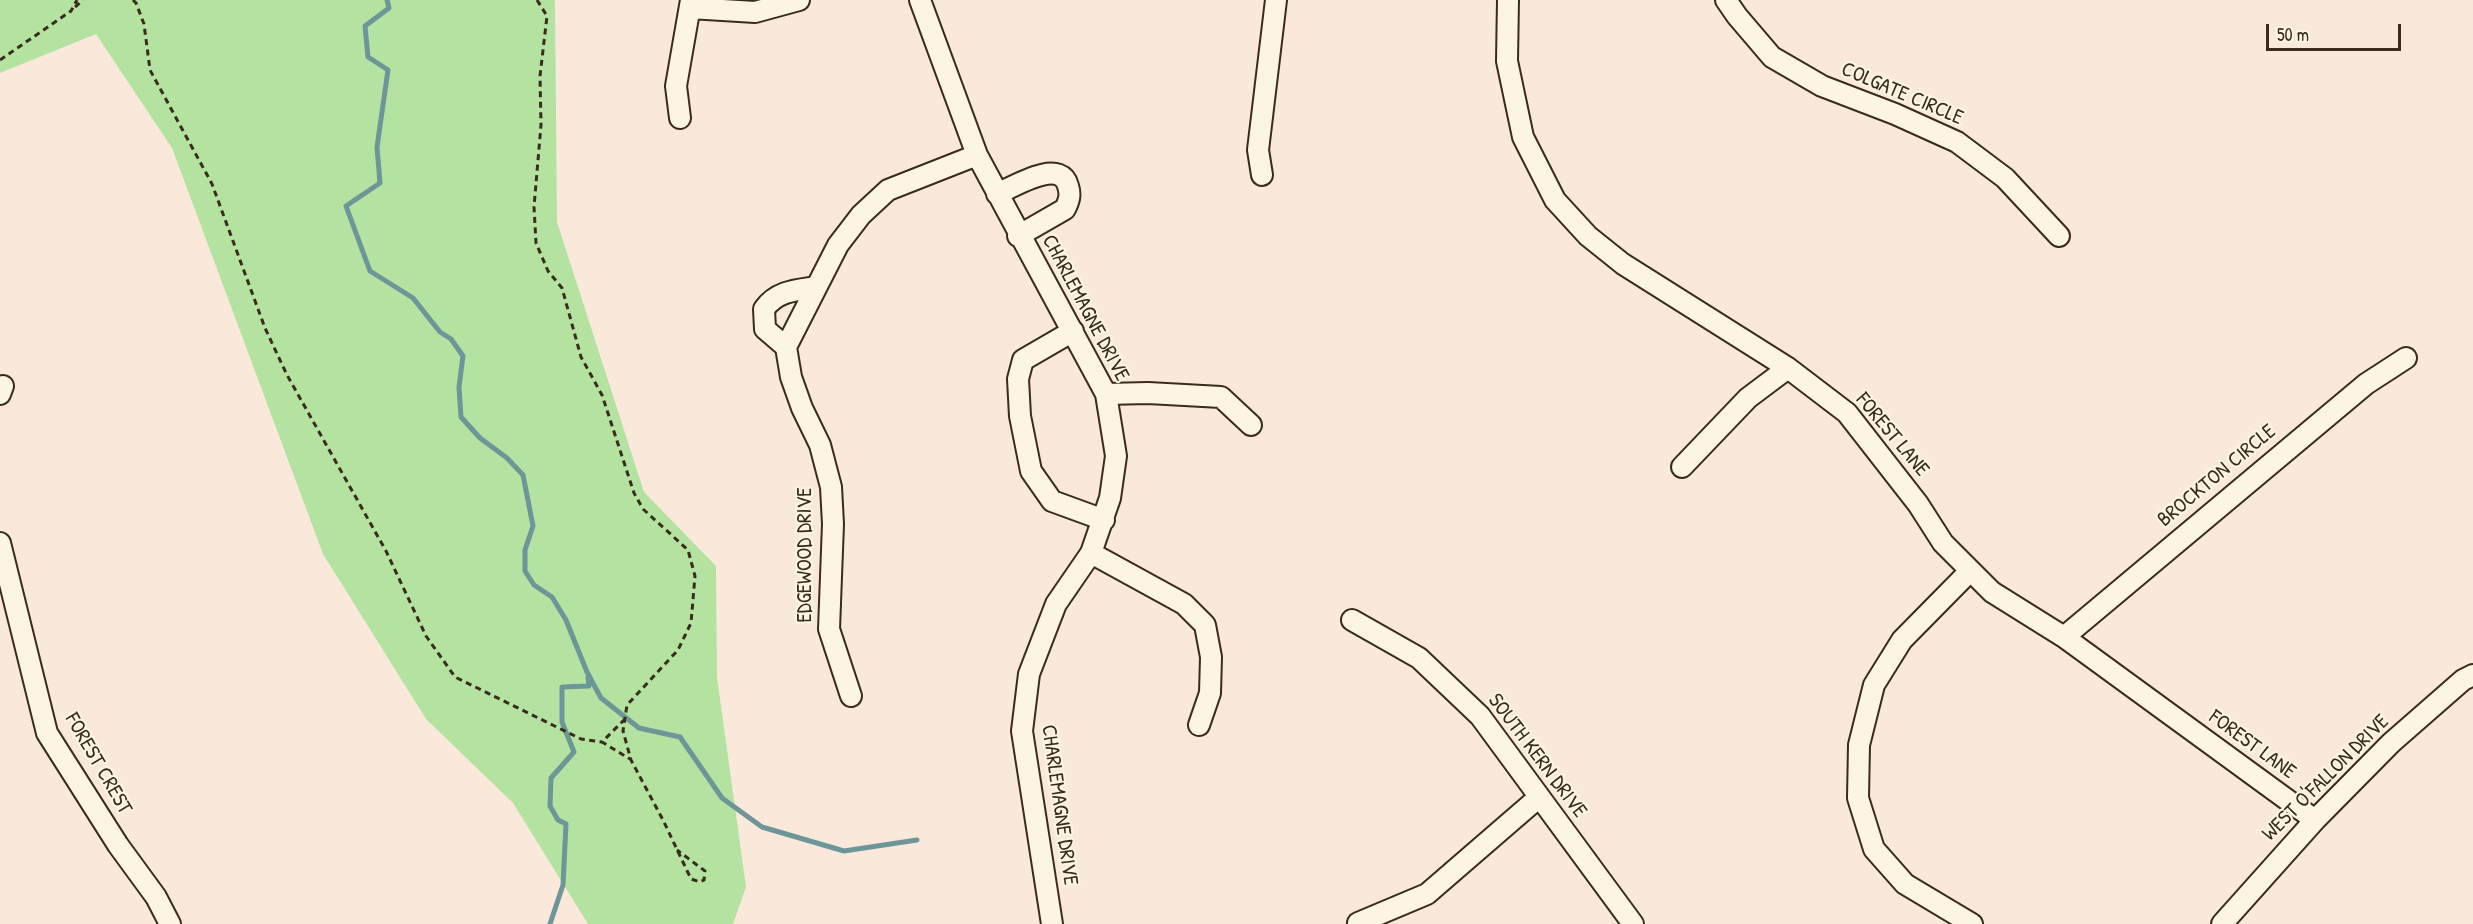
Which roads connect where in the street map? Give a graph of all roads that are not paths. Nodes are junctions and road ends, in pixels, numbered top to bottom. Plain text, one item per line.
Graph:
1 (799, 0) edge
2 (920, 0) edge
3 (1276, 0) edge
4 (1508, 0) edge
5 (1726, 0) edge
6 (691, 4) edge
7 (680, 118) dead end
8 (977, 155) junction
9 (1262, 175) dead end
10 (997, 194) junction
11 (1018, 236) junction
12 (2059, 236) dead end
13 (816, 286) junction
14 (1073, 331) junction
15 (786, 347) junction
16 (2406, 358) dead end
17 (1788, 368) junction
18 (1106, 394) junction
19 (1251, 425) dead end
20 (1682, 467) dead end
21 (1104, 520) junction
22 (0, 543) edge
23 (1091, 553) junction
24 (1970, 571) junction
25 (1352, 620) dead end
26 (2064, 637) junction
27 (2473, 675) edge
28 (851, 696) dead end
29 (1199, 725) dead end
30 (1538, 798) junction
31 (2315, 820) junction
32 (1358, 923) edge
33 (170, 924) edge
34 (1052, 924) edge
35 (1633, 924) edge
36 (1972, 924) edge
37 (2222, 924) edge

1 - 6 street
2 - 8 street, CHARLEMAGNE DRIVE
3 - 9 street
4 - 17 street, FOREST LANE
5 - 12 street, COLGATE CIRCLE
6 - 7 street
8 - 10 street, CHARLEMAGNE DRIVE
8 - 13 street
10 - 11 street, CHARLEMAGNE DRIVE
10 - 11 street
11 - 14 street, CHARLEMAGNE DRIVE
13 - 15 street
13 - 15 street
14 - 18 street, CHARLEMAGNE DRIVE
14 - 21 street
15 - 28 street, EDGEWOOD DRIVE
16 - 26 street, BROCKTON CIRCLE
17 - 20 street
17 - 24 street, FOREST LANE
18 - 19 street
18 - 21 street, CHARLEMAGNE DRIVE
21 - 23 street, CHARLEMAGNE DRIVE
22 - 33 street, FOREST CREST
23 - 29 street
23 - 34 street, CHARLEMAGNE DRIVE
24 - 26 street, FOREST LANE
24 - 36 street
25 - 30 street, SOUTH KERN DRIVE
26 - 31 street, FOREST LANE
27 - 31 street, WEST O'FALLON DRIVE
30 - 32 street
30 - 35 street, SOUTH KERN DRIVE
31 - 37 street, WEST O'FALLON DRIVE

